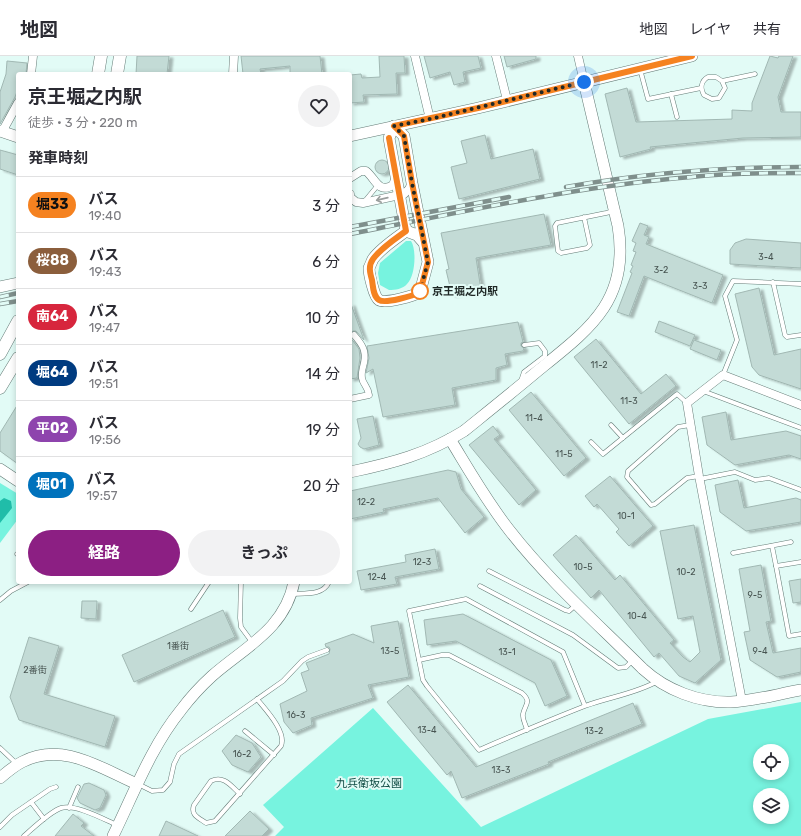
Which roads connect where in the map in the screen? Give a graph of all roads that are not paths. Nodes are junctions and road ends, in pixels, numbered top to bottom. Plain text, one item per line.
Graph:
1 (33, 56) edge
2 (101, 56) edge
3 (120, 56) edge
4 (234, 56) edge
5 (415, 56) edge
6 (496, 56) edge
7 (578, 56) edge
8 (692, 56) edge
9 (640, 69) junction
10 (31, 72) edge
11 (98, 72) edge
12 (117, 72) edge
13 (232, 72) edge
14 (755, 74) dead end
15 (722, 81) junction
16 (584, 82) junction
17 (701, 88) junction
18 (671, 94) junction
19 (508, 100) junction
20 (16, 106) edge
21 (677, 117) dead end
22 (430, 119) junction
23 (394, 126) junction
24 (1, 132) edge
25 (16, 136) edge
26 (352, 136) edge
27 (352, 177) edge
28 (396, 177) junction
29 (412, 183) junction
30 (378, 185) junction
31 (399, 195) junction
32 (352, 199) edge
33 (363, 203) junction
34 (614, 211) junction
35 (584, 217) junction
36 (406, 231) junction
37 (424, 243) junction
38 (773, 282) junction
39 (16, 283) edge
40 (801, 284) edge
41 (0, 287) edge
42 (16, 325) edge
43 (354, 335) dead end
44 (801, 335) edge
45 (524, 345) dead end
46 (0, 354) edge
47 (16, 361) edge
48 (723, 375) junction
49 (520, 385) junction
50 (0, 388) edge
51 (702, 391) junction
52 (352, 399) edge
53 (687, 404) junction
54 (801, 405) edge
55 (611, 425) dead end
56 (690, 425) junction
57 (801, 428) edge
58 (623, 438) junction
59 (450, 439) junction
60 (591, 442) dead end
61 (0, 469) edge
62 (352, 472) edge
63 (700, 478) junction
64 (16, 480) edge
65 (801, 490) edge
66 (791, 542) dead end
67 (772, 546) junction
68 (733, 553) dead end
69 (801, 562) edge
70 (776, 566) junction
71 (489, 571) dead end
72 (24, 584) edge
73 (209, 584) edge
74 (242, 584) edge
75 (293, 584) edge
76 (328, 584) edge
77 (480, 586) dead end
78 (290, 594) junction
79 (0, 600) edge
80 (577, 604) junction
81 (191, 609) dead end
82 (801, 634) edge
83 (254, 644) junction
84 (327, 650) dead end
85 (419, 660) junction
86 (634, 660) junction
87 (658, 681) junction
88 (801, 690) edge
89 (257, 699) junction
90 (742, 701) junction
91 (585, 706) junction
92 (527, 730) junction
93 (246, 731) dead end
94 (0, 748) edge
95 (274, 755) junction
96 (18, 764) junction
97 (0, 778) edge
98 (137, 784) junction
99 (56, 787) dead end
100 (78, 787) dead end
101 (240, 794) junction
102 (31, 802) junction
103 (69, 808) junction
104 (44, 820) junction
105 (118, 826) junction
106 (0, 827) edge
107 (24, 836) edge
108 (113, 836) edge

1 - 10 street
2 - 11 main road
3 - 12 main road
4 - 13 street
5 - 22 street
6 - 19 street
7 - 16 street
8 - 9 street
9 - 16 street
9 - 18 lane
14 - 15 lane
15 - 17 lane
15 - 17 lane
16 - 19 street
16 - 34 street
17 - 18 lane
18 - 21 lane
19 - 22 street
20 - 24 street
22 - 23 street
23 - 26 street
23 - 28 street
23 - 29 street
24 - 25 street
27 - 30 street
28 - 30 street
28 - 31 street
29 - 31 street
29 - 37 street
30 - 33 lane
31 -> 33 street
31 - 36 street
32 - 33 street
34 - 35 lane
34 - 49 street
35 - 35 lane
36 - 37 street
36 - 37 street
38 - 40 lane
38 - 44 lane
38 - 48 lane
39 - 41 street
42 - 46 main road
43 - 52 street
45 - 49 lane
47 - 50 main road
48 - 51 street
48 - 54 street
49 - 59 street
51 - 53 street
51 - 57 lane
53 - 56 street
53 - 58 lane
55 - 58 lane
56 - 63 street
56 - 63 lane
58 - 60 lane
59 - 62 street
59 - 80 street
61 - 64 street
63 - 65 lane
63 - 90 street
66 - 67 lane
67 - 68 lane
67 - 70 lane
69 - 70 lane
70 - 82 lane
71 - 80 lane
72 - 79 lane
73 - 81 lane
74 - 83 lane
75 - 78 street
76 - 78 lane
77 - 86 lane
78 - 83 street
80 - 86 street
83 - 98 street
84 - 89 lane
85 - 91 lane
85 - 92 lane
85 - 92 lane
86 - 87 street
87 - 90 street
87 - 91 lane
88 - 90 street
89 - 95 lane
89 - 98 lane
91 - 92 lane
93 - 95 lane
94 - 96 lane
95 - 101 lane
96 - 97 street
96 - 98 street
98 - 105 street
99 - 102 lane
100 - 103 lane
101 - 101 lane
102 - 104 lane
102 - 106 lane
103 - 104 lane
103 - 105 lane
104 - 107 lane
105 - 108 street

